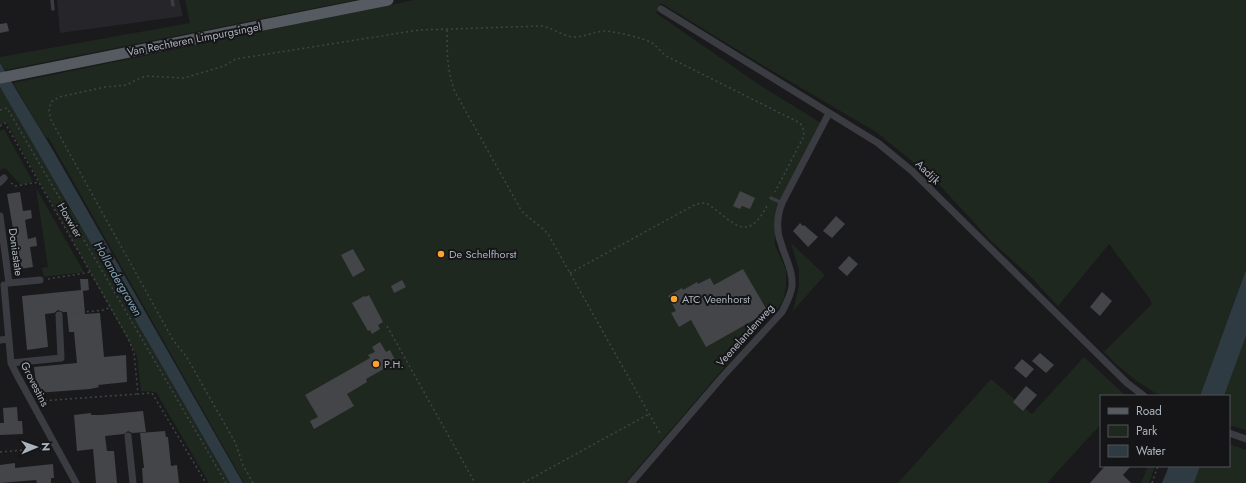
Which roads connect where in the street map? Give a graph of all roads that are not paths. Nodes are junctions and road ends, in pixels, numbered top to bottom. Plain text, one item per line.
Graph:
1 (52, 0) edge
2 (172, 0) edge
3 (388, 0) edge
4 (173, 6) dead end
5 (53, 9) dead end
6 (661, 9) dead end
7 (0, 78) edge
8 (829, 113) junction
9 (772, 198) road end
10 (782, 203) junction
11 (0, 216) edge
12 (40, 280) road end
13 (4, 285) edge
14 (58, 315) road end
15 (9, 339) junction
16 (0, 340) edge
17 (11, 363) junction
18 (1143, 395) edge
19 (1230, 433) edge
20 (128, 436) dead end
21 (1246, 439) edge
22 (76, 483) edge
23 (133, 483) edge
24 (631, 483) edge

1 - 5 lane
2 - 4 lane
3 - 7 main road, Van Rechteren Limpurgsingel
6 - 8 street, Aadijk
8 - 10 street, Veenelandenweg
8 - 18 street, Aadijk
9 - 10 lane
10 - 24 street, Veenelandenweg
11 - 13 street, Doniastate
12 - 13 street, Doniastate
13 - 15 street, Grovestins
14 - 17 street
15 - 16 street
15 - 17 street, Grovestins
17 - 22 street, Grovestins
19 - 21 street
20 - 23 street

